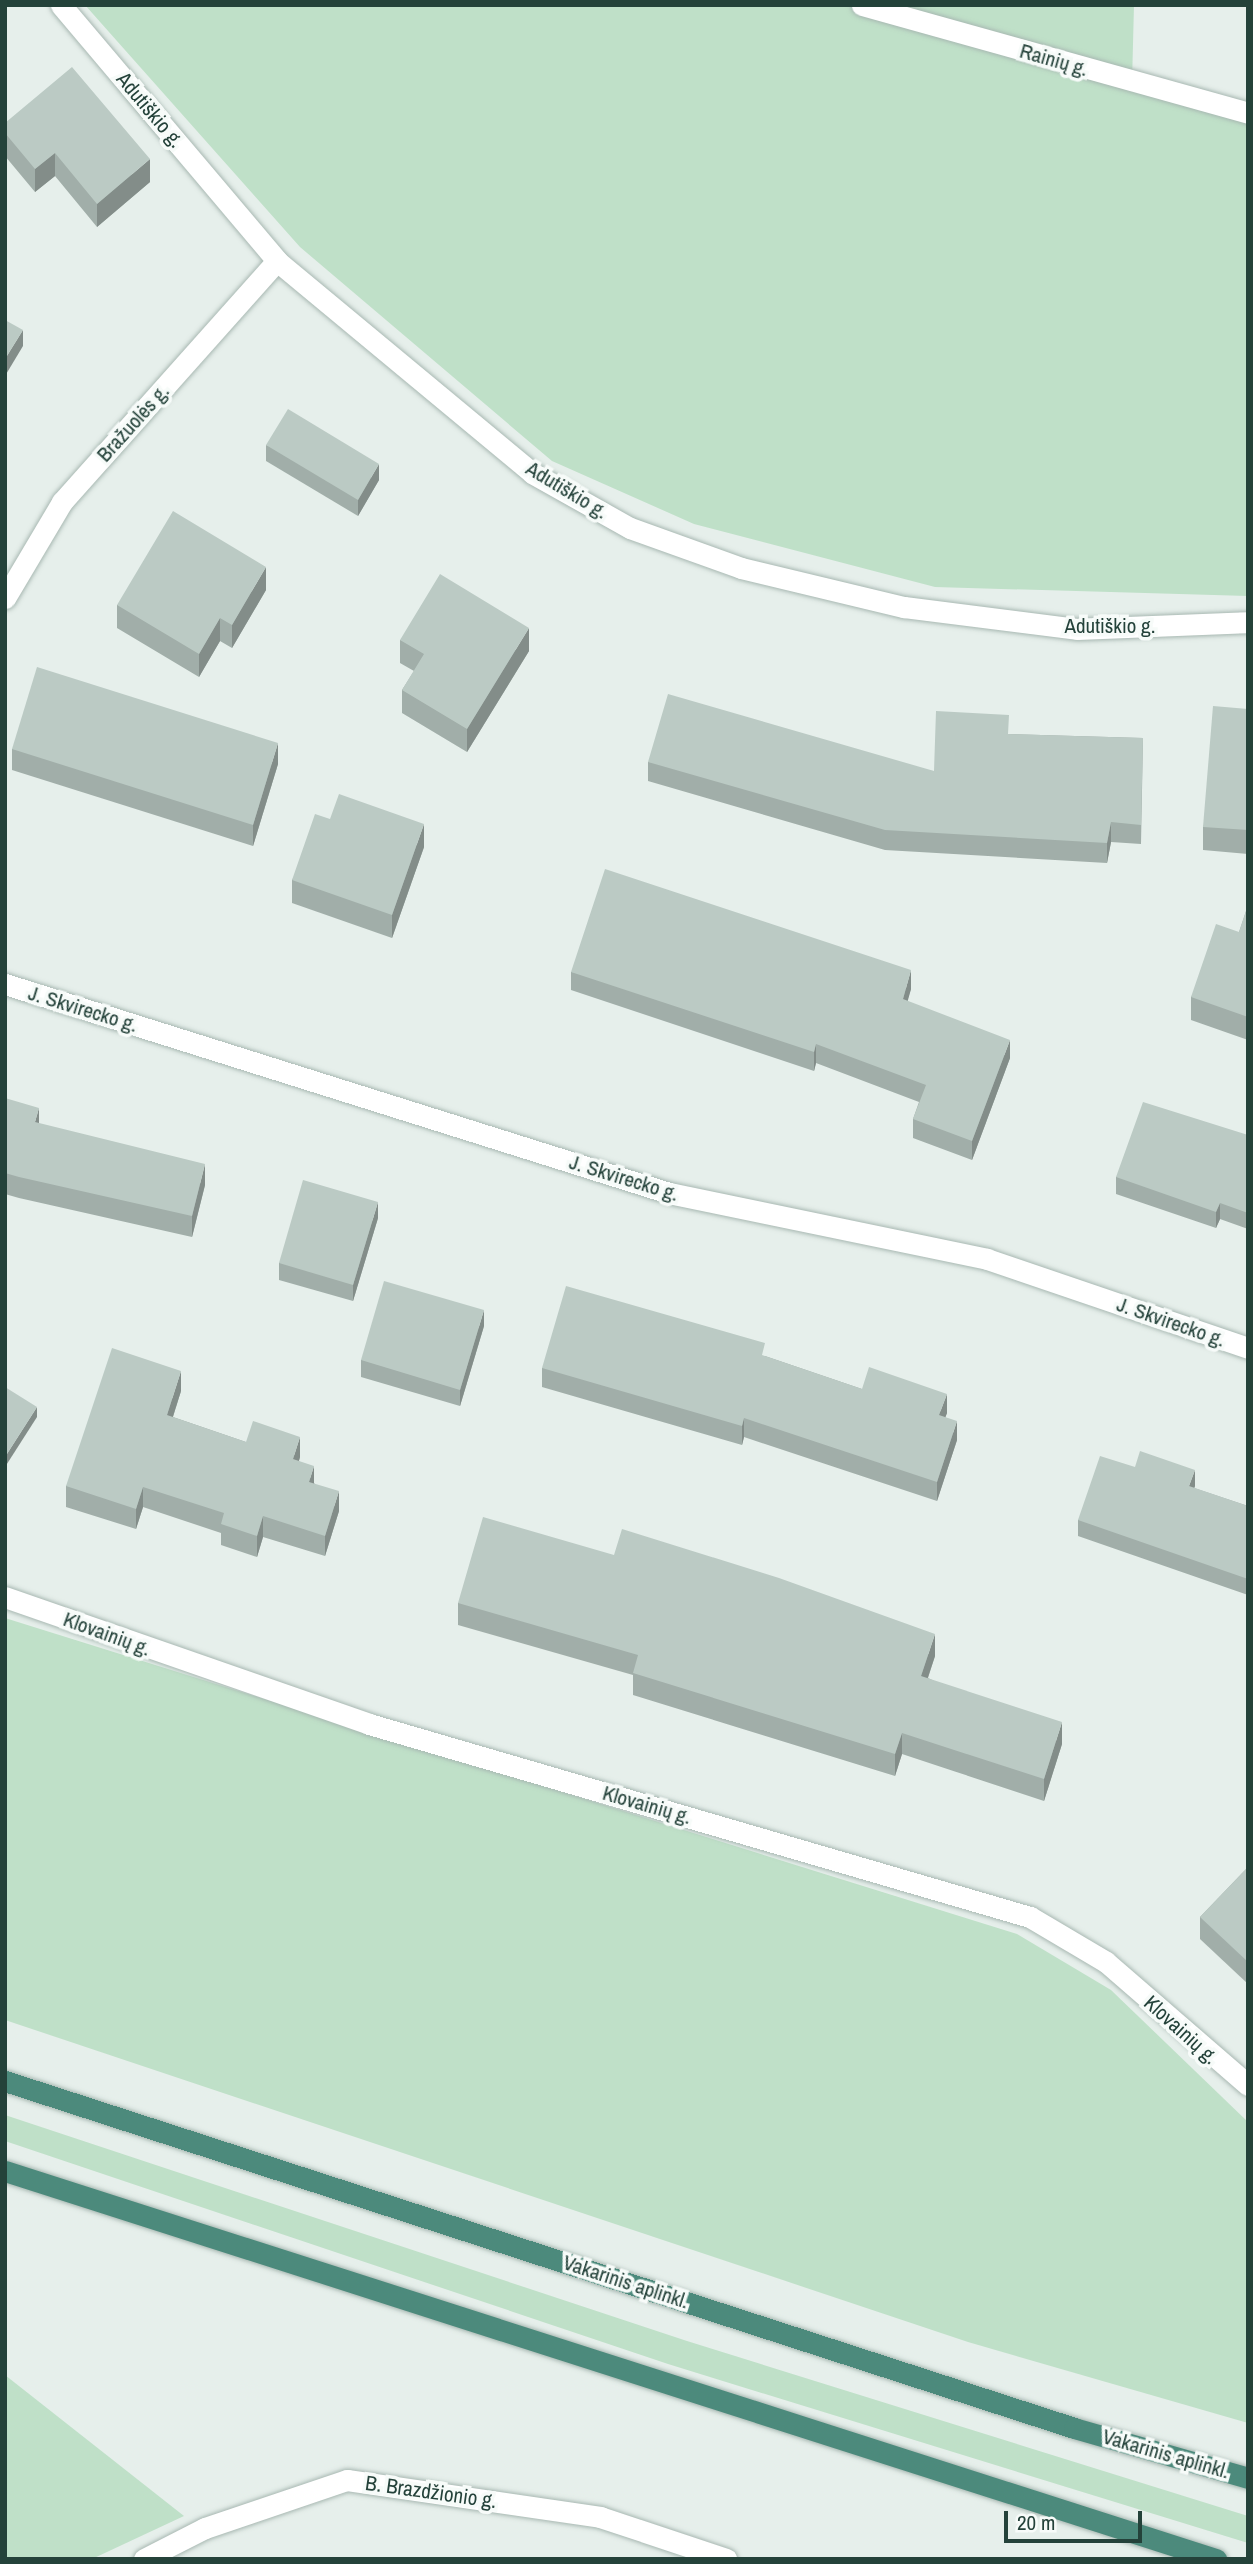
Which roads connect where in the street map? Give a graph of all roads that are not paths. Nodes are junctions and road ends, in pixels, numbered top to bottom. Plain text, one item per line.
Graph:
1 (61, 5) edge
2 (862, 5) edge
3 (1248, 113) edge
4 (277, 261) junction
5 (5, 598) edge
6 (1248, 622) edge
7 (5, 984) edge
8 (1248, 1348) edge
9 (5, 1597) edge
10 (5, 2081) edge
11 (1248, 2085) edge
12 (5, 2171) edge
13 (1248, 2478) edge
14 (144, 2559) edge
15 (726, 2559) edge
16 (1216, 2559) edge

1 - 4 street, Adutiškio g.
2 - 3 street, Rainių g.
4 - 5 street, Bražuolės g.
4 - 6 street, Adutiškio g.
7 - 8 street, J. Skvirecko g.
9 - 11 street, Klovainių g.
10 - 13 highway, Vakarinis aplinkl.
12 - 16 highway
14 - 15 street, B. Brazdžionio g.

